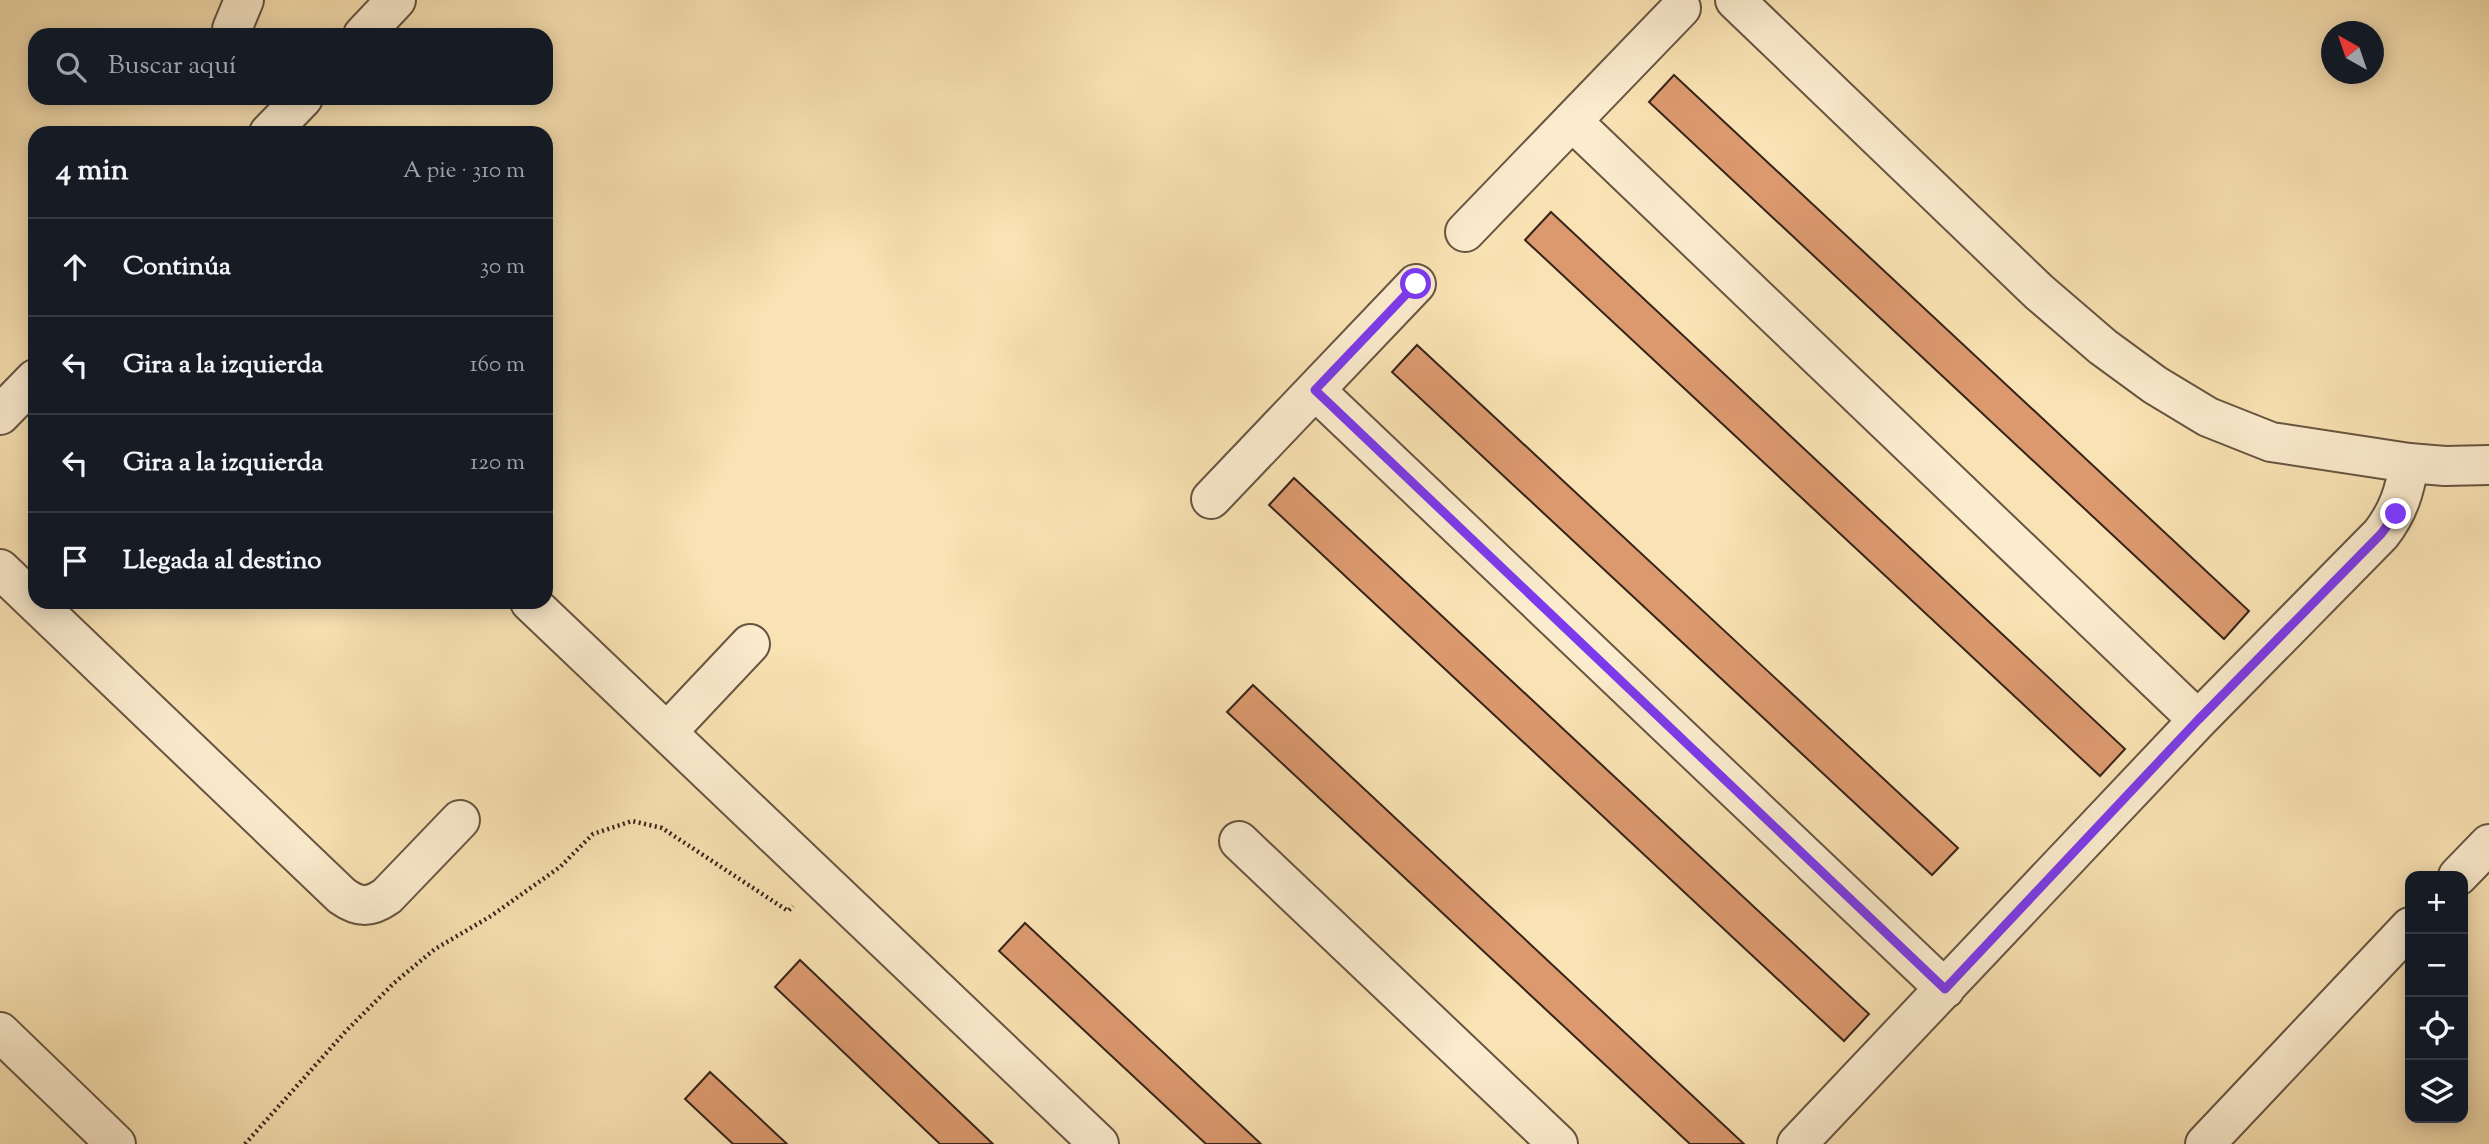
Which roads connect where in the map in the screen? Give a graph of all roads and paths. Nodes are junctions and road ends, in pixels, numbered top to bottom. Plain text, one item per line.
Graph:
1 (244, 0) edge
2 (396, 0) edge
3 (1735, 0) edge
4 (1681, 8) dead end
5 (232, 28) edge
6 (370, 28) edge
7 (1572, 121) junction
8 (1465, 232) dead end
9 (1416, 284) dead end
10 (28, 386) edge
11 (1315, 390) junction
12 (0, 415) edge
13 (2409, 463) junction
14 (2489, 465) edge
15 (1211, 499) dead end
16 (0, 569) edge
17 (28, 596) edge
18 (42, 609) edge
19 (537, 609) edge
20 (750, 644) dead end
21 (2198, 720) junction
22 (667, 732) junction
23 (460, 820) dead end
24 (1239, 841) dead end
25 (821, 879) junction
26 (2405, 932) edge
27 (1945, 989) junction
28 (0, 1032) edge
29 (116, 1144) edge
30 (244, 1144) edge
31 (1099, 1144) edge
32 (1558, 1144) edge
33 (1797, 1144) edge
34 (2204, 1144) edge

1 - 5 street
2 - 6 street
3 - 13 street
4 - 7 street
7 - 8 street
7 - 21 street
9 - 11 street
10 - 12 street
11 - 15 street
11 - 27 street
13 - 14 street
13 - 21 street
16 - 17 street
18 - 23 street
19 - 22 street
20 - 22 street
21 - 27 street
22 - 25 street
24 - 32 street
25 - 30 path
25 - 31 street
26 - 34 street
27 - 33 street
28 - 29 street

